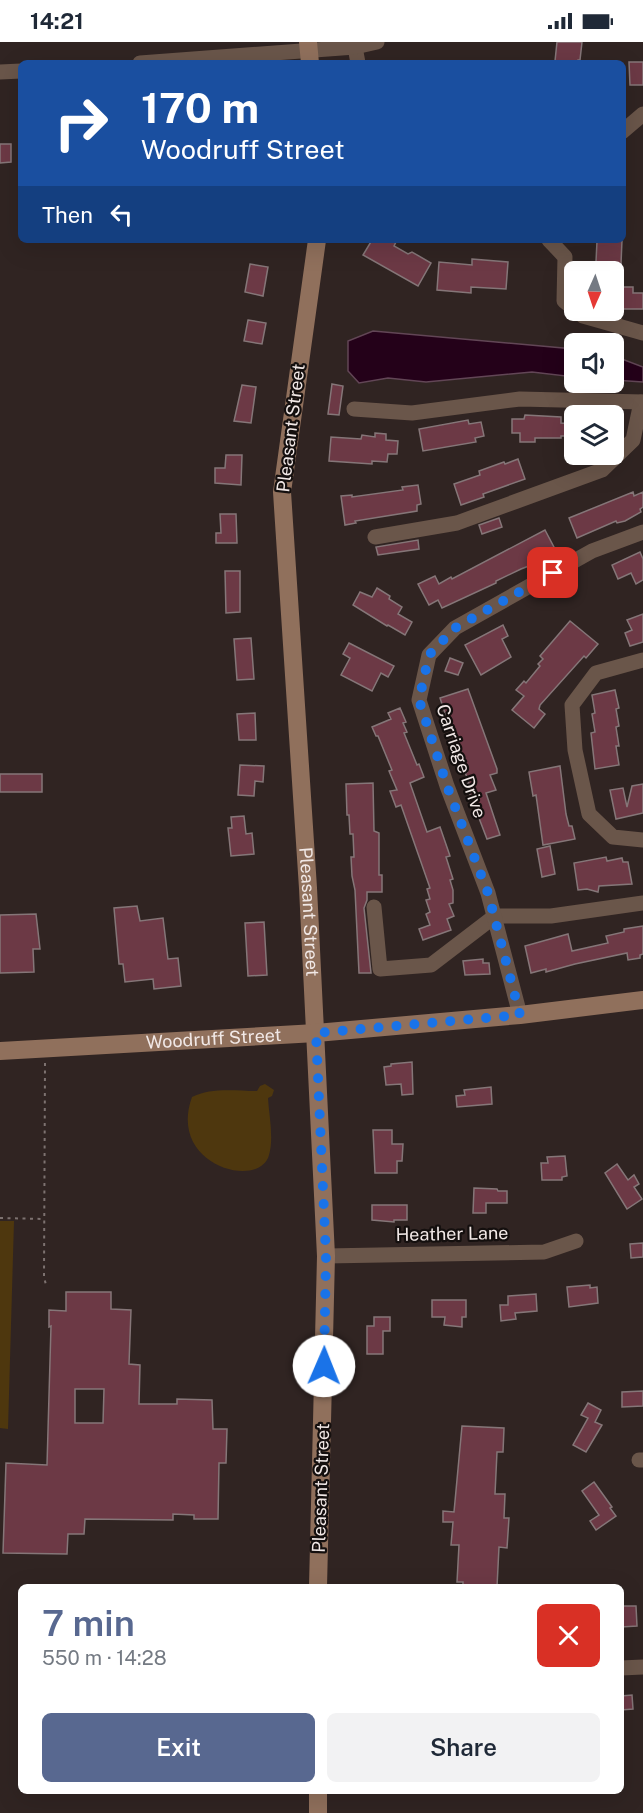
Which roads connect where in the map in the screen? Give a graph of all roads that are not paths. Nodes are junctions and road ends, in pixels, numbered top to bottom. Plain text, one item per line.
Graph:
1 (376, 42) edge
2 (355, 47) junction
3 (309, 52) edge
4 (186, 60) edge
5 (357, 60) edge
6 (18, 71) edge
7 (0, 72) edge
8 (643, 114) edge
9 (626, 129) edge
10 (317, 243) edge
11 (552, 243) edge
12 (565, 261) edge
13 (601, 321) edge
14 (643, 333) edge
15 (642, 402) edge
16 (354, 409) dead end
17 (643, 532) edge
18 (375, 537) dead end
19 (643, 660) edge
20 (643, 840) edge
21 (643, 903) edge
22 (374, 907) dead end
23 (495, 916) junction
24 (643, 1000) edge
25 (520, 1015) junction
26 (316, 1033) junction
27 (0, 1051) edge
28 (576, 1241) dead end
29 (326, 1256) junction
30 (318, 1584) edge
31 (643, 1667) edge
32 (624, 1668) edge
33 (318, 1794) edge
34 (318, 1813) edge

1 - 2 street
2 - 3 street
2 - 5 street
3 - 4 street
6 - 7 street
8 - 9 street
10 - 26 street, Pleasant Street
11 - 12 street
13 - 14 street
15 - 16 street
15 - 18 street
17 - 23 street, Carriage Drive
19 - 20 street
21 - 23 street
22 - 23 street
23 - 25 street, Carriage Drive
24 - 25 street, Woodruff Street
25 - 26 street, Woodruff Street
26 - 27 street, Woodruff Street
26 - 29 street, Pleasant Street
28 - 29 street, Heather Lane
29 - 30 street, Pleasant Street
31 - 32 street
33 - 34 street

